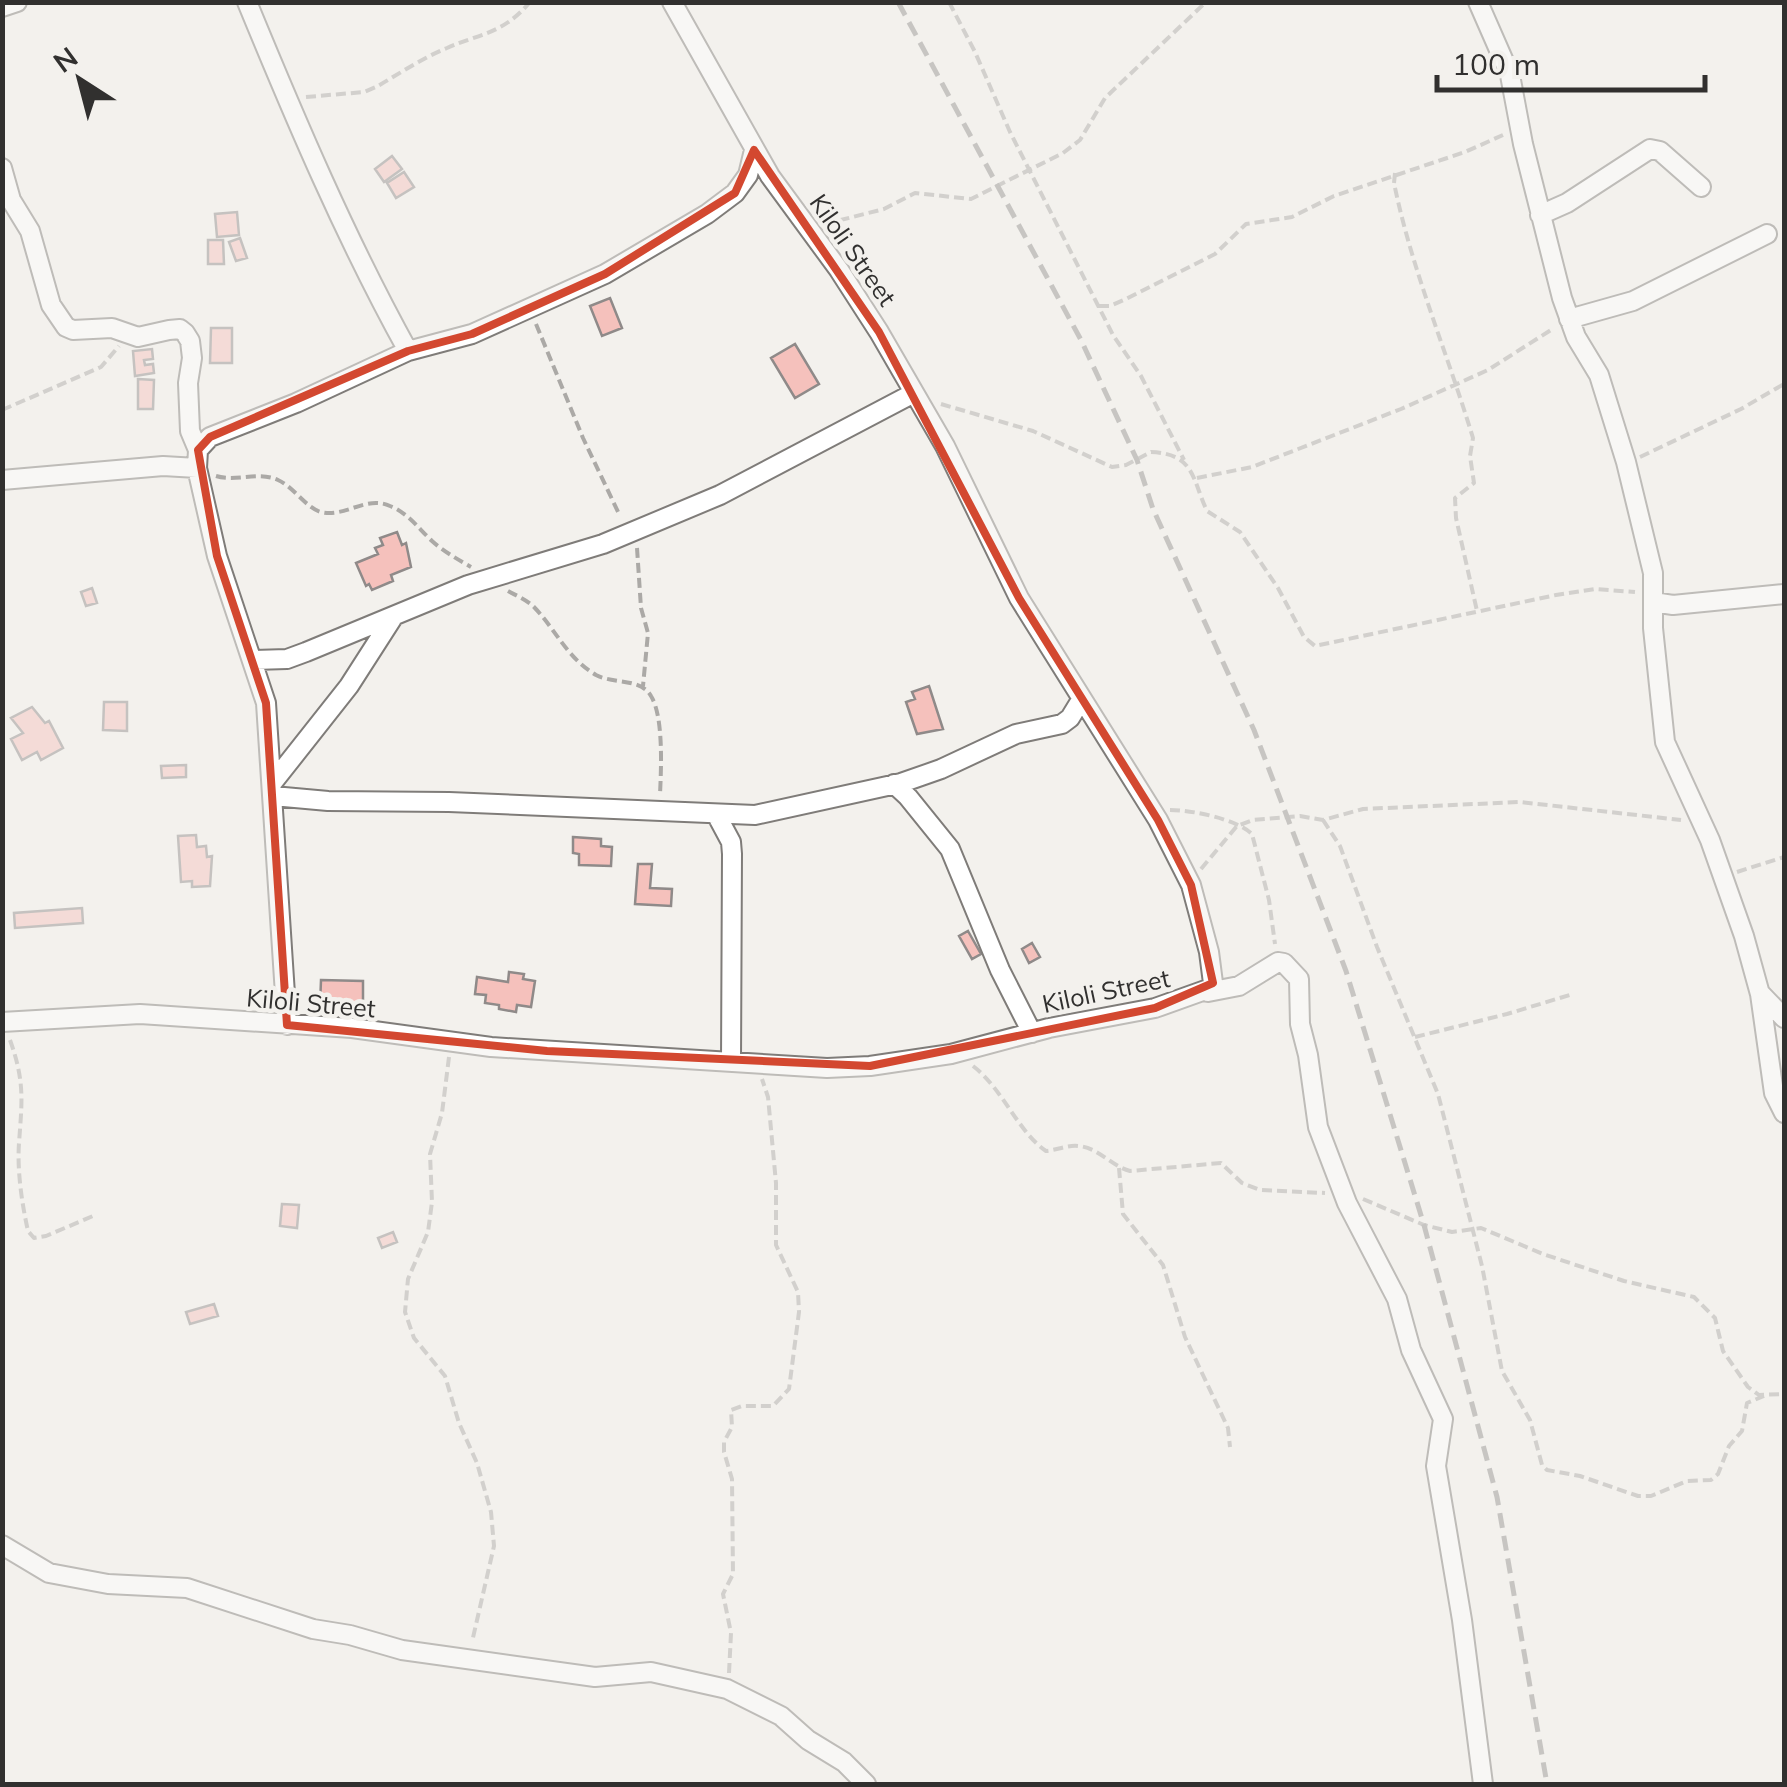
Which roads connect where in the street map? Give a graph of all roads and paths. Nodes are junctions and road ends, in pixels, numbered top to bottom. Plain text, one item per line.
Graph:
1 (17, 2) edge
2 (247, 2) edge
3 (530, 2) edge
4 (672, 2) edge
5 (949, 2) edge
6 (1206, 2) edge
7 (1478, 2) edge
8 (2, 7) edge
9 (286, 98) junction
10 (1520, 126) junction
11 (754, 150) junction
12 (2, 168) edge
13 (1028, 168) junction
14 (1395, 173) junction
15 (1701, 186) dead end
16 (1540, 215) junction
17 (805, 222) junction
18 (1768, 234) dead end
19 (1099, 306) junction
20 (531, 308) junction
21 (1569, 319) junction
22 (128, 336) junction
23 (408, 351) junction
24 (1456, 385) junction
25 (1784, 386) edge
26 (912, 394) junction
27 (2, 410) edge
28 (197, 459) junction
29 (1626, 462) junction
30 (1186, 464) junction
31 (1197, 478) junction
32 (2, 480) edge
33 (635, 531) junction
34 (488, 578) junction
35 (1784, 594) edge
36 (1652, 602) junction
37 (1477, 611) junction
38 (392, 618) junction
39 (254, 660) junction
40 (642, 686) junction
41 (1080, 700) junction
42 (894, 784) junction
43 (273, 788) junction
44 (1147, 803) junction
45 (659, 810) junction
46 (716, 814) junction
47 (1323, 820) junction
48 (1237, 826) junction
49 (1704, 828) junction
50 (1784, 856) edge
51 (1723, 876) junction
52 (1191, 884) junction
53 (1289, 967) junction
54 (1208, 992) junction
55 (1573, 994) dead end
56 (1760, 994) junction
57 (1784, 1018) edge
58 (3, 1022) edge
59 (287, 1025) junction
60 (1032, 1033) junction
61 (1414, 1037) junction
62 (450, 1043) junction
63 (952, 1054) junction
64 (740, 1063) junction
65 (1784, 1114) edge
66 (1119, 1168) junction
67 (1346, 1200) junction
68 (93, 1216) dead end
69 (1472, 1228) junction
70 (1784, 1394) edge
71 (1766, 1396) junction
72 (1230, 1448) dead end
73 (2, 1545) edge
74 (470, 1662) junction
75 (727, 1688) junction
76 (866, 1784) edge
77 (1483, 1784) edge

1 - 8 street
2 - 9 street
3 - 9 path
4 - 11 street, Kiloli Street
5 - 13 path
6 - 13 path
7 - 10 street
9 - 23 street
10 - 14 path
10 - 16 street
11 - 17 street, Kiloli Street
11 - 20 street
12 - 22 street
13 - 17 path
13 - 19 path
14 - 19 path
14 - 24 path
15 - 16 street
16 - 21 street
17 - 26 street, Kiloli Street
18 - 21 street
19 - 30 path
20 - 23 street
20 - 33 path
21 - 24 path
21 - 29 street
22 - 27 path
22 - 28 street
23 - 28 street
24 - 31 path
24 - 37 path
25 - 29 path
26 - 30 path
26 - 33 street
26 - 41 street, Kiloli Street
28 - 32 street
28 - 34 path
28 - 39 street
29 - 36 street
30 - 31 path
31 - 37 path
33 - 34 street
33 - 40 path
34 - 38 street
34 - 40 path
35 - 36 street
36 - 37 path
36 - 49 street
38 - 39 street
38 - 43 street
39 - 43 street
40 - 45 path
41 - 42 street
41 - 44 street, Kiloli Street
42 - 46 street
42 - 60 street
43 - 45 street
43 - 59 street
44 - 48 path
44 - 52 street, Kiloli Street
45 - 46 street
46 - 64 street
47 - 48 path
47 - 49 path
47 - 61 path
48 - 52 path
48 - 53 path
49 - 51 street
50 - 51 path
51 - 56 street
52 - 54 street, Kiloli Street
53 - 54 street
53 - 67 street
54 - 60 street, Kiloli Street
55 - 61 path
56 - 57 street
56 - 65 street
58 - 59 street, Kiloli Street
58 - 68 path
59 - 62 street, Kiloli Street
60 - 63 street, Kiloli Street
61 - 69 path
62 - 64 street, Kiloli Street
62 - 74 path
63 - 64 street, Kiloli Street
63 - 66 path
64 - 75 path
66 - 67 path
66 - 72 path
67 - 69 path
67 - 77 street
69 - 71 path
69 - 71 path
70 - 71 path
73 - 74 street
74 - 75 street
75 - 76 street

